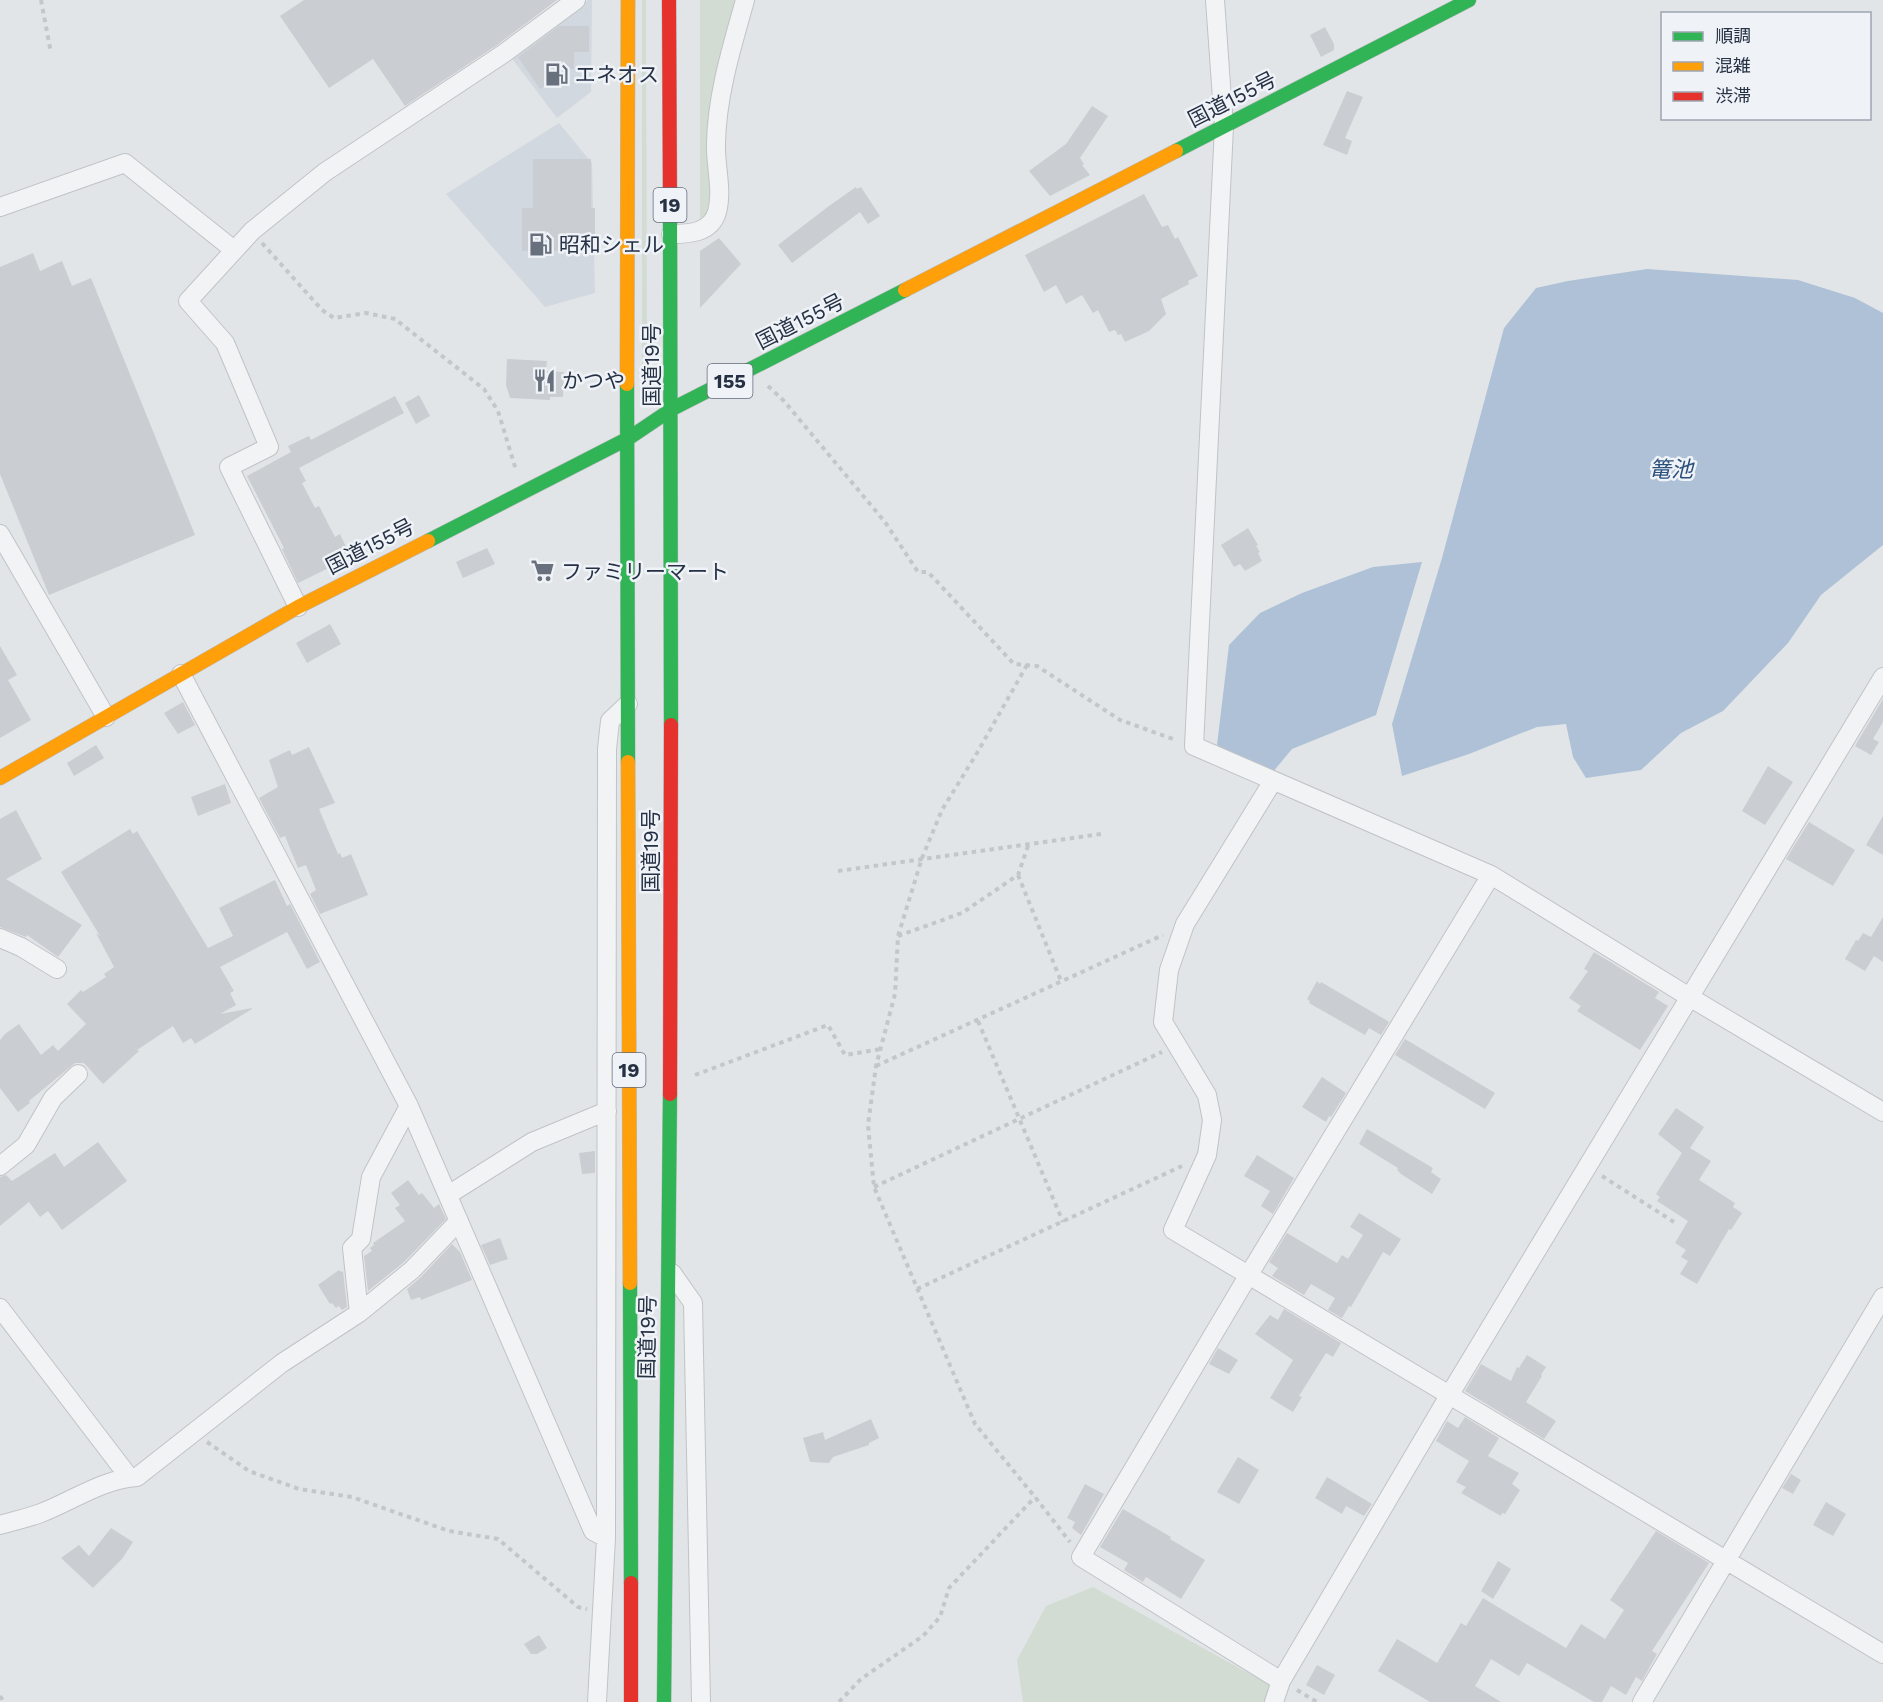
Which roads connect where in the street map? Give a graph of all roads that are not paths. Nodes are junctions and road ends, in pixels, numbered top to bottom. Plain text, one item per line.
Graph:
1 (576, 0) edge
2 (628, 0) edge
3 (669, 0) edge
4 (681, 0) edge
5 (745, 0) edge
6 (1215, 0) edge
7 (1469, 0) edge
8 (1224, 128) junction
9 (0, 207) edge
10 (670, 209) junction
11 (672, 234) junction
12 (234, 250) junction
13 (672, 409) junction
14 (629, 438) junction
15 (0, 534) edge
16 (298, 607) junction
17 (181, 674) junction
18 (1883, 677) edge
19 (628, 704) junction
20 (106, 717) junction
21 (0, 778) edge
22 (1272, 781) junction
23 (1491, 875) junction
24 (0, 938) edge
25 (57, 969) dead end
26 (1691, 998) junction
27 (78, 1074) dead end
28 (409, 1106) junction
29 (607, 1111) junction
30 (1883, 1112) edge
31 (0, 1166) edge
32 (448, 1195) junction
33 (459, 1221) junction
34 (669, 1269) junction
35 (1248, 1276) junction
36 (1883, 1297) edge
37 (0, 1308) edge
38 (359, 1313) junction
39 (1450, 1394) junction
40 (129, 1477) junction
41 (0, 1525) edge
42 (606, 1538) junction
43 (1726, 1560) junction
44 (1883, 1653) edge
45 (1281, 1681) junction
46 (597, 1702) edge
47 (632, 1702) edge
48 (664, 1702) edge
49 (701, 1702) edge
50 (1274, 1702) edge
51 (1641, 1702) edge

1 - 12 street
2 - 14 highway, 国道19号 / 19
3 - 10 highway, 国道19号 / 19
4 - 10 highway
5 - 11 street
6 - 8 street
7 - 8 highway, 国道155号 / 155
8 - 13 highway, 国道155号 / 155
8 - 22 street
9 - 12 street
10 - 11 highway, 国道19号 / 19
11 - 13 highway, 国道19号 / 19
12 - 16 street
13 - 14 highway, 国道155号 / 155
13 - 34 highway, 国道19号 / 19
14 - 16 highway, 国道155号 / 155
14 - 19 highway, 国道19号 / 19
15 - 20 street
16 - 17 highway, 国道155号 / 155
17 - 20 highway, 国道155号 / 155
17 - 28 street
18 - 26 street
19 - 29 street
19 - 47 highway, 国道19号 / 19
20 - 21 highway, 国道155号 / 155
22 - 23 street
22 - 35 street
23 - 26 street
23 - 35 street
24 - 25 street
26 - 30 street
26 - 39 street
27 - 31 street
28 - 32 street
28 - 38 street
29 - 32 street
29 - 42 street
32 - 33 street
33 - 38 street
33 - 42 street
34 - 48 highway, 国道19号 / 19
34 - 49 street
35 - 39 street
35 - 45 street
36 - 43 street
37 - 40 street
38 - 40 street
39 - 43 street
39 - 45 street
40 - 41 street
42 - 46 street
43 - 44 street
43 - 51 street
45 - 50 street

